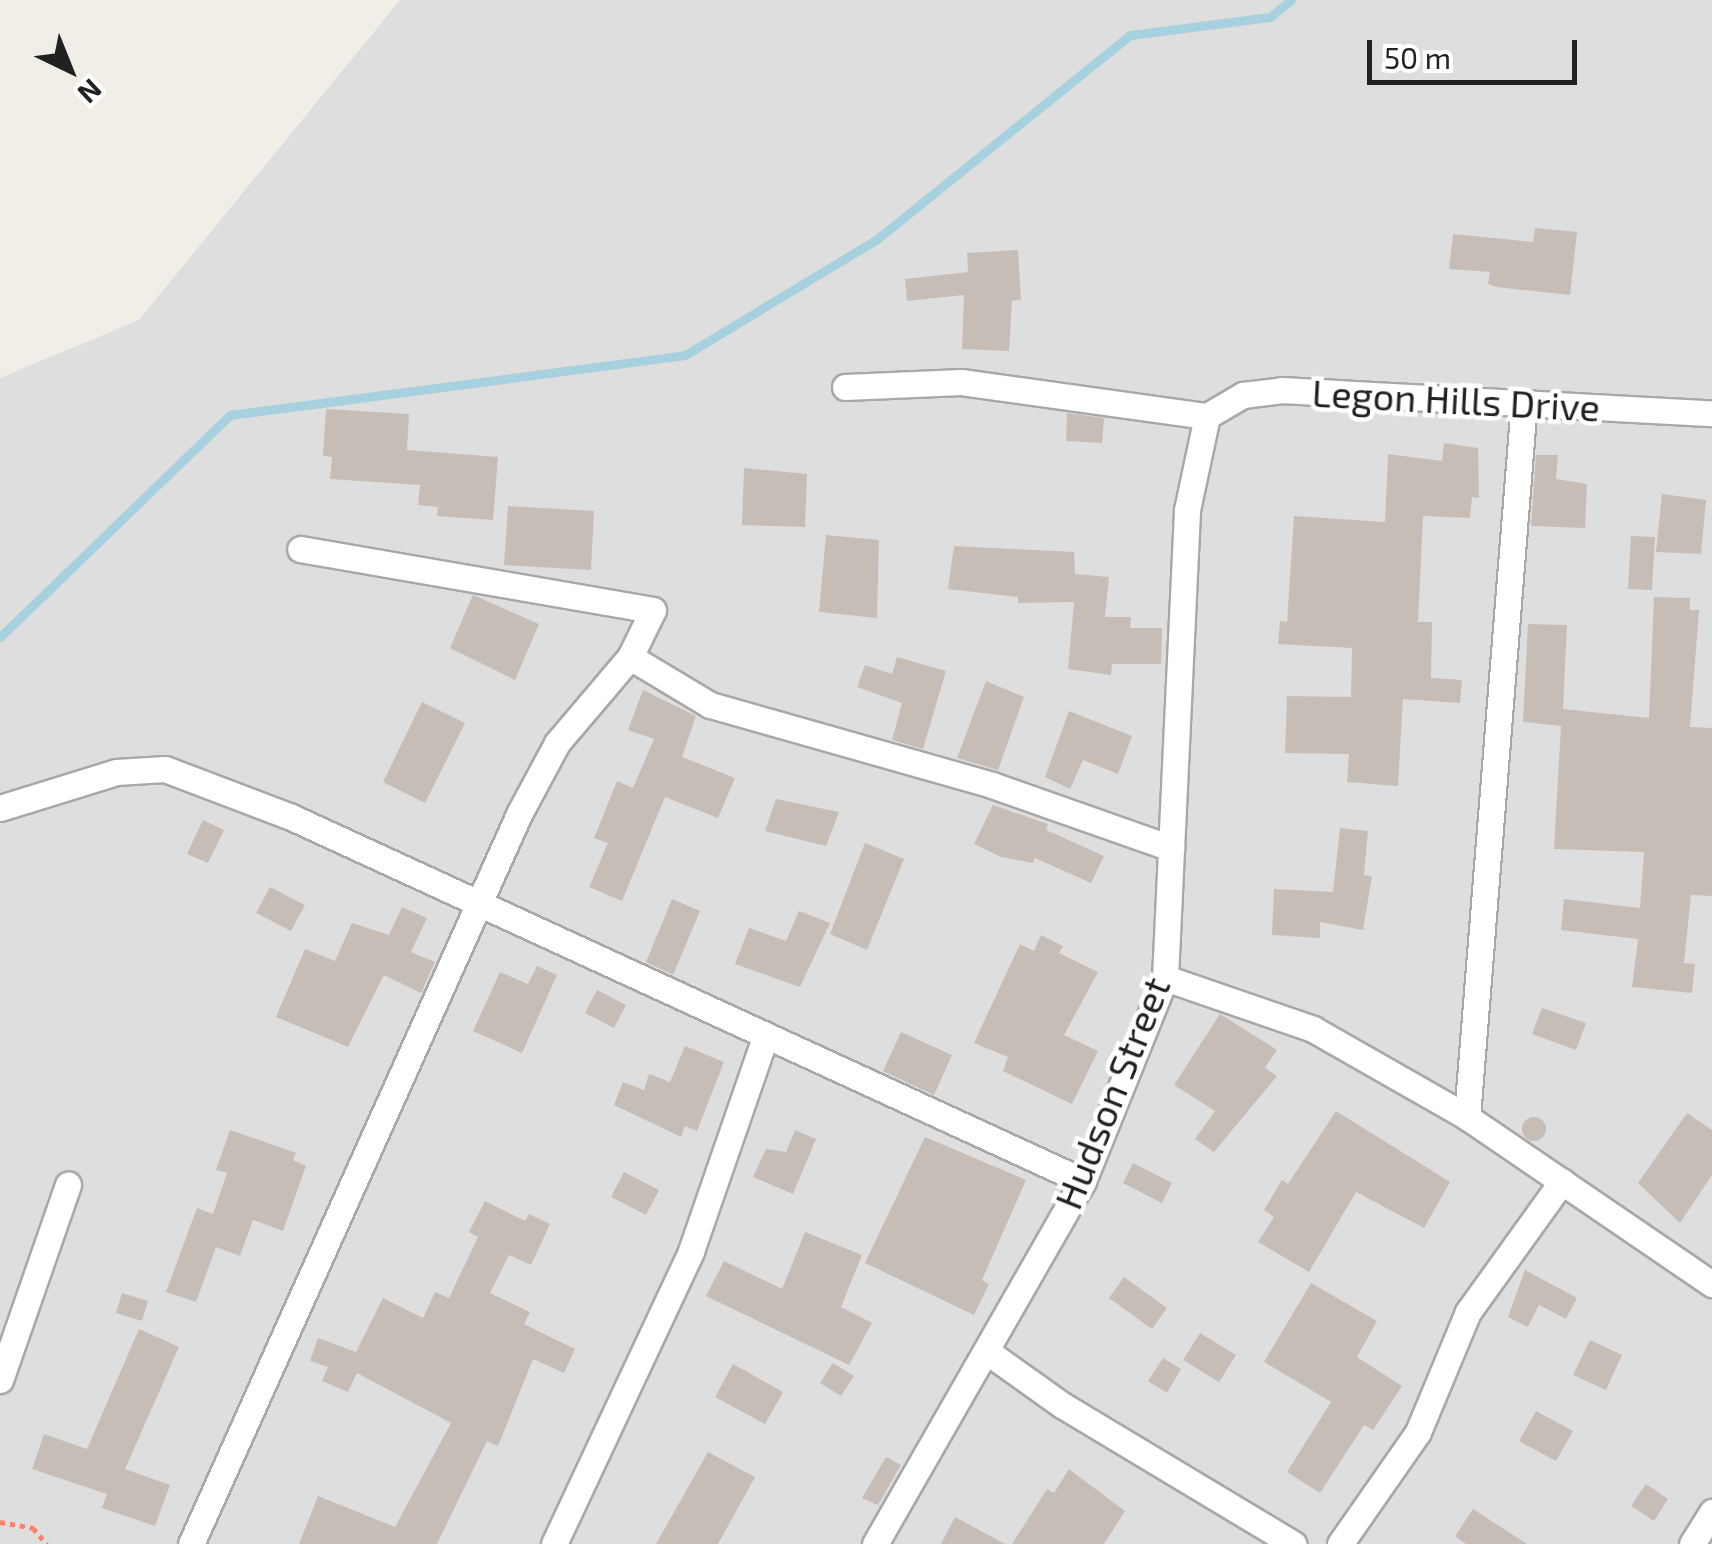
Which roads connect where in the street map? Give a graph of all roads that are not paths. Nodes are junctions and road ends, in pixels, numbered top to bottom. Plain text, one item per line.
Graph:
1 (845, 387) dead end
2 (1524, 403) junction
3 (1712, 413) edge
4 (1207, 416) junction
5 (300, 549) dead end
6 (630, 657) junction
7 (0, 808) edge
8 (1171, 848) junction
9 (475, 904) junction
10 (1165, 978) junction
11 (765, 1037) junction
12 (1468, 1117) junction
13 (1082, 1181) junction
14 (1562, 1181) junction
15 (68, 1185) dead end
16 (1712, 1284) edge
17 (989, 1353) junction
18 (0, 1380) edge
19 (1712, 1512) edge
20 (191, 1544) edge
21 (554, 1544) edge
22 (875, 1544) edge
23 (1293, 1544) edge
24 (1340, 1544) edge
25 (1692, 1544) edge

1 - 4 street
2 - 3 street, Legon Hills Drive
2 - 4 street, Legon Hills Drive
2 - 12 street
4 - 8 street, Hudson Street
5 - 6 street
6 - 8 street
6 - 9 street
7 - 9 street
8 - 10 street, Hudson Street
9 - 11 street
9 - 20 street
10 - 12 street
10 - 13 street, Hudson Street
11 - 13 street
11 - 21 street
12 - 14 street
13 - 17 street, Hudson Street
14 - 16 street
14 - 24 street
15 - 18 street
17 - 22 street, Hudson Street
17 - 23 street
19 - 25 street

